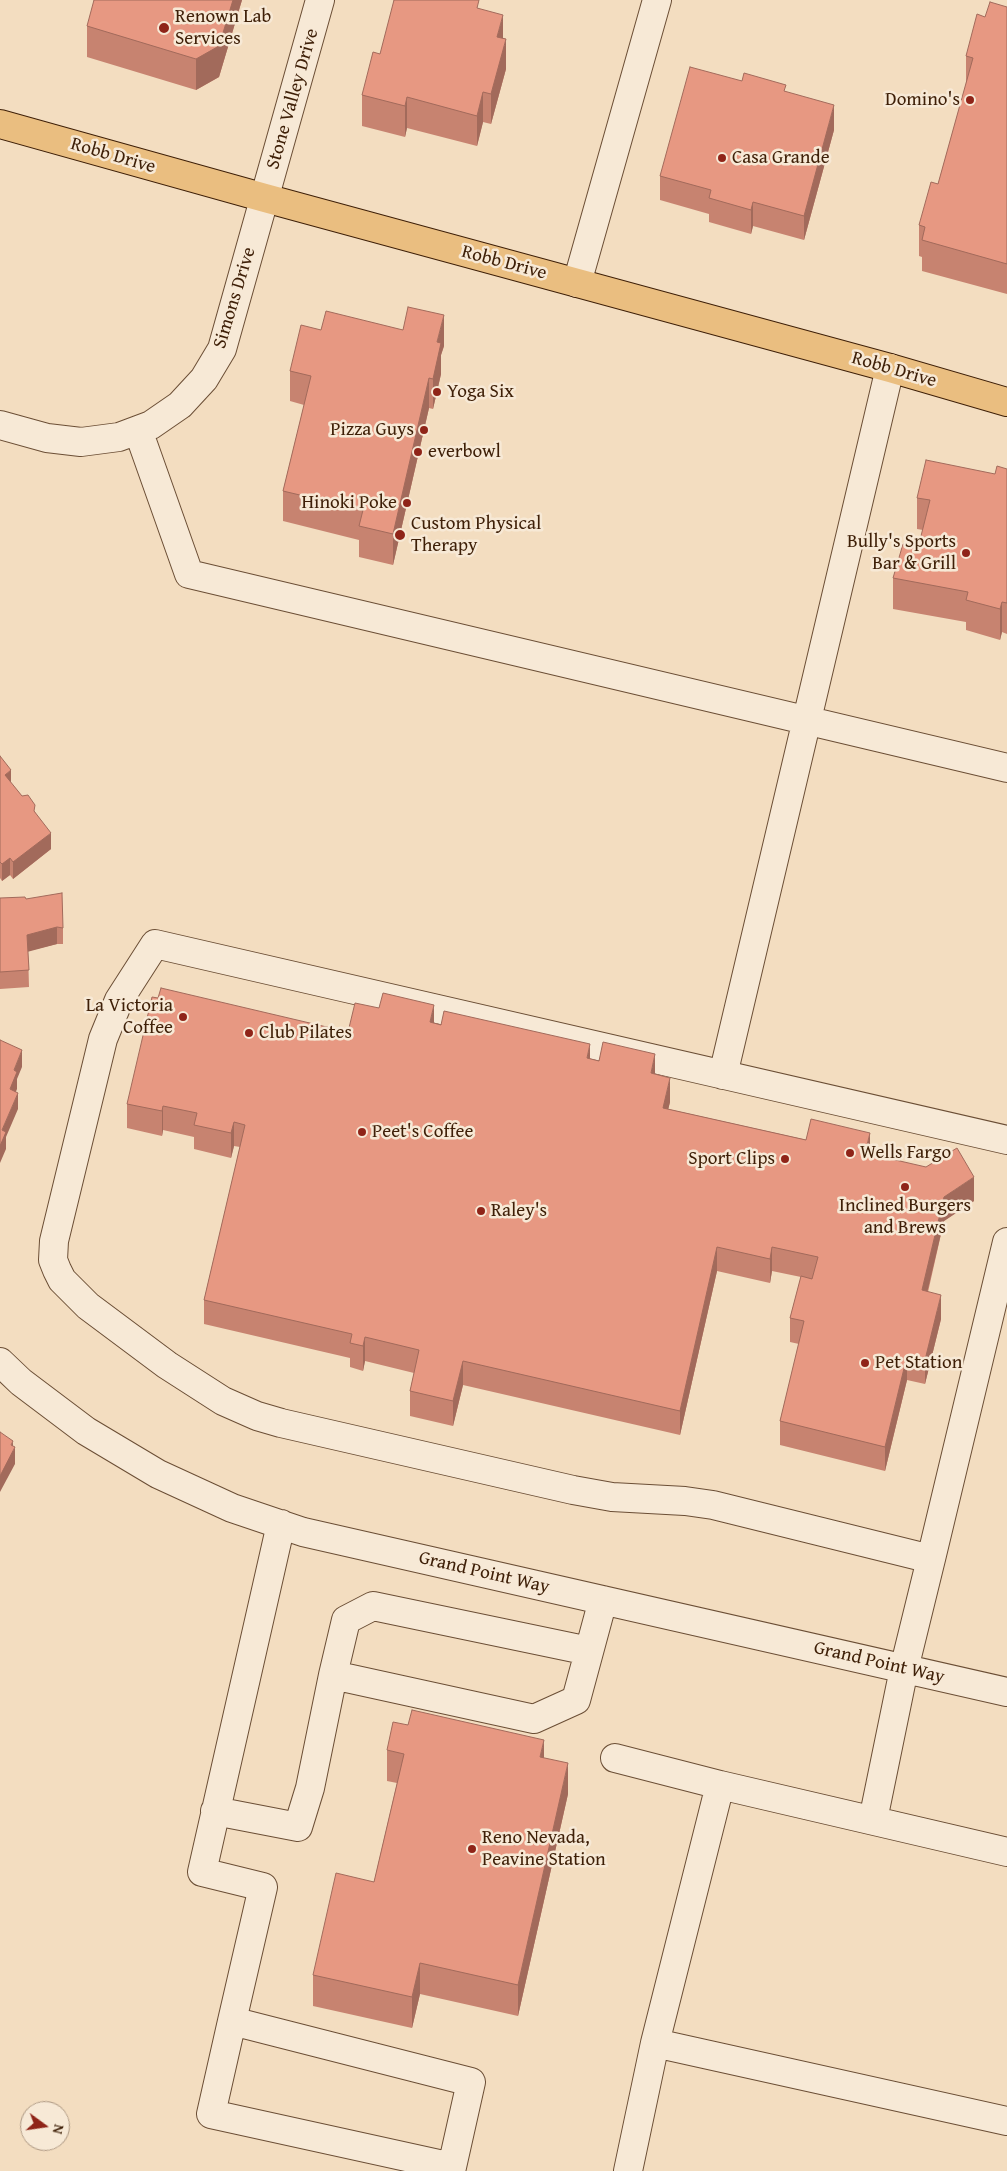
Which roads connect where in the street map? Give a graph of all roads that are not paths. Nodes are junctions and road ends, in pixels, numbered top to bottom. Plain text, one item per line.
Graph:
1 (320, 0) edge
2 (658, 0) edge
3 (0, 124) edge
4 (265, 198) junction
5 (577, 283) junction
6 (890, 368) junction
7 (1007, 402) edge
8 (0, 425) edge
9 (138, 430) junction
10 (806, 721) junction
11 (1007, 768) edge
12 (723, 1075) junction
13 (1007, 1140) edge
14 (1007, 1242) edge
15 (0, 1362) edge
16 (281, 1524) junction
17 (931, 1559) junction
18 (603, 1600) junction
19 (590, 1651) junction
20 (904, 1668) junction
21 (333, 1675) junction
22 (1007, 1692) edge
23 (615, 1758) dead end
24 (720, 1785) junction
25 (216, 1812) junction
26 (873, 1820) junction
27 (1007, 1852) edge
28 (232, 2020) junction
29 (655, 2043) junction
30 (1007, 2121) edge
31 (628, 2171) edge

1 - 4 street, Stone Valley Drive
2 - 5 street
3 - 4 main road, Robb Drive
4 - 5 main road, Robb Drive
4 - 9 street, Simons Drive
5 - 6 main road, Robb Drive
6 - 7 main road, Robb Drive
6 - 10 street
8 - 9 street, Simons Drive
9 - 10 street
10 - 11 street
10 - 12 street
12 - 13 street
12 - 17 street
14 - 17 street
15 - 16 street, Grand Point Way
16 - 18 street, Grand Point Way
16 - 25 street
17 - 20 street
18 - 19 street
18 - 20 street, Grand Point Way
19 - 21 street
19 - 21 street
20 - 22 street, Grand Point Way
20 - 26 street
21 - 25 street
23 - 24 street
24 - 26 street
24 - 29 street
25 - 28 street
26 - 27 street
28 - 28 street
29 - 30 street
29 - 31 street

